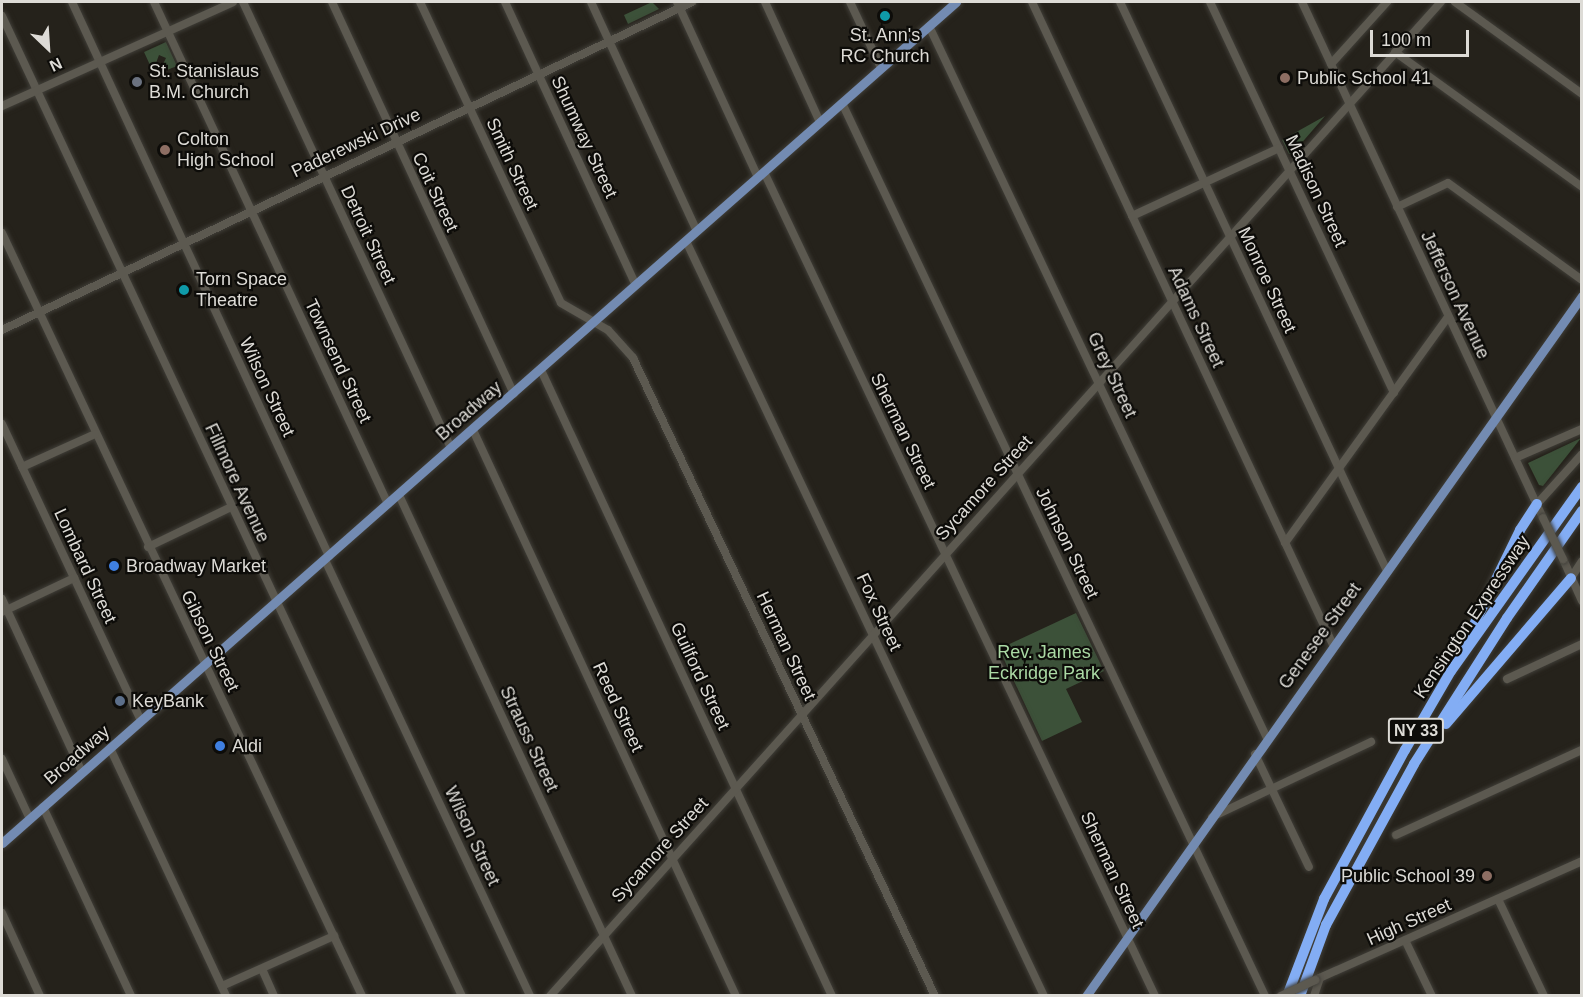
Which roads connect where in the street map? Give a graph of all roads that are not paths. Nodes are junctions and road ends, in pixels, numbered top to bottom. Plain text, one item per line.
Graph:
1 (72, 2) edge
2 (154, 2) edge
3 (233, 2) edge
4 (243, 2) edge
5 (332, 2) edge
6 (420, 2) edge
7 (505, 2) edge
8 (591, 2) edge
9 (692, 2) edge
10 (765, 2) edge
11 (850, 2) edge
12 (1032, 2) edge
13 (1120, 2) edge
14 (1210, 2) edge
15 (1302, 2) edge
16 (1387, 2) edge
17 (1441, 2) edge
18 (1455, 2) edge
19 (678, 4) edge
20 (950, 4) edge
21 (2, 16) edge
22 (929, 26) junction
23 (168, 32) junction
24 (609, 41) junction
25 (1395, 52) junction
26 (100, 63) junction
27 (1331, 64) junction
28 (881, 68) junction
29 (539, 74) junction
30 (37, 92) junction
31 (1581, 94) edge
32 (842, 103) junction
33 (1349, 103) junction
34 (2, 106) edge
35 (468, 107) junction
36 (820, 122) junction
37 (395, 142) junction
38 (1279, 148) junction
39 (1289, 170) junction
40 (761, 174) junction
41 (324, 175) junction
42 (1205, 182) junction
43 (1581, 187) edge
44 (1397, 207) junction
45 (250, 210) junction
46 (1132, 216) junction
47 (697, 231) junction
48 (2, 234) edge
49 (1230, 236) junction
50 (686, 241) junction
51 (182, 242) junction
52 (122, 272) junction
53 (1581, 280) edge
54 (636, 285) junction
55 (1581, 297) edge
56 (1172, 302) junction
57 (38, 312) junction
58 (1448, 317) junction
59 (596, 321) junction
60 (2, 330) edge
61 (541, 370) junction
62 (1099, 382) junction
63 (1394, 393) junction
64 (514, 394) junction
65 (1495, 416) junction
66 (2, 424) edge
67 (1581, 429) edge
68 (473, 430) junction
69 (96, 434) junction
70 (451, 449) junction
71 (1581, 454) edge
72 (1515, 458) junction
73 (22, 467) junction
74 (1339, 469) junction
75 (1017, 473) junction
76 (1581, 487) edge
77 (399, 495) junction
78 (388, 504) junction
79 (1537, 504) junction
80 (231, 507) junction
81 (1581, 511) edge
82 (1286, 543) junction
83 (148, 546) junction
84 (946, 552) junction
85 (327, 558) junction
86 (1581, 561) edge
87 (1387, 571) junction
88 (74, 578) junction
89 (1571, 578) junction
90 (2, 599) edge
91 (1581, 601) edge
92 (277, 602) junction
93 (4, 611) edge
94 (873, 634) junction
95 (1581, 644) edge
96 (1333, 645) junction
97 (206, 665) junction
98 (1451, 671) junction
99 (1507, 679) dead end
100 (802, 714) junction
101 (141, 721) junction
102 (1267, 738) junction
103 (1371, 742) dead end
104 (110, 748) junction
105 (1581, 750) edge
106 (1255, 754) junction
107 (2, 759) edge
108 (1414, 764) junction
109 (82, 772) junction
110 (736, 789) junction
111 (1272, 789) junction
112 (43, 807) junction
113 (1211, 818) junction
114 (30, 819) junction
115 (1396, 835) dead end
116 (2, 843) edge
117 (1193, 843) junction
118 (672, 859) junction
119 (1581, 861) edge
120 (1308, 867) dead end
121 (1498, 898) junction
122 (2, 913) edge
123 (604, 935) junction
124 (334, 936) junction
125 (1127, 937) junction
126 (1405, 940) junction
127 (262, 969) junction
128 (1317, 979) junction
129 (222, 986) junction
130 (40, 996) edge
131 (131, 996) edge
132 (226, 996) edge
133 (274, 996) edge
134 (362, 996) edge
135 (462, 996) edge
136 (530, 996) edge
137 (550, 996) edge
138 (632, 996) edge
139 (736, 996) edge
140 (832, 996) edge
141 (934, 996) edge
142 (1044, 996) edge
143 (1086, 996) edge
144 (1155, 996) edge
145 (1265, 996) edge
146 (1281, 996) edge
147 (1287, 996) edge
148 (1300, 996) edge
149 (1314, 996) edge
150 (1432, 996) edge
151 (1544, 996) edge

1 - 26 street, Wilson Street
2 - 23 street, Townsend Street
3 - 23 street
4 - 41 street, Detroit Street
5 - 37 street, Coit Street
6 - 35 street, Smith Street
7 - 29 street, Shumway Street
8 - 24 street
9 - 19 street, Paderewski Drive
10 - 36 street
11 - 28 street
12 - 46 street, Adams Street
13 - 42 street, Monroe Street
14 - 38 street, Madison Street
15 - 27 street, Jefferson Avenue
16 - 27 street
17 - 25 street, Sycamore Street
18 - 31 street
19 - 24 street, Paderewski Drive
19 - 40 street, Sherman Street
20 - 22 main road, Broadway
21 - 30 street, Fillmore Avenue
22 - 28 main road, Broadway
22 - 62 street, Grey Street
23 - 26 street
23 - 45 street, Townsend Street
24 - 29 street, Paderewski Drive
24 - 47 street
25 - 33 street, Sycamore Street
25 - 43 street
26 - 30 street
26 - 51 street, Wilson Street
27 - 33 street, Jefferson Avenue
28 - 32 main road, Broadway
29 - 35 street, Paderewski Drive
29 - 54 street, Shumway Street
30 - 34 street
30 - 52 street, Fillmore Avenue
32 - 36 main road, Broadway
32 - 75 street, Johnson Street
33 - 39 street, Sycamore Street
33 - 44 street, Jefferson Avenue
35 - 37 street, Paderewski Drive
35 - 59 street, Smith Street
36 - 40 main road, Broadway
37 - 41 street, Paderewski Drive
37 - 64 street, Coit Street
38 - 39 street, Madison Street
38 - 42 street
39 - 49 street, Sycamore Street
39 - 63 street, Madison Street
40 - 47 main road, Broadway
40 - 84 street, Sherman Street
41 - 45 street, Paderewski Drive
41 - 70 street, Detroit Street
42 - 46 street
42 - 49 street, Monroe Street
44 - 53 street
44 - 58 street, Jefferson Avenue
45 - 51 street, Paderewski Drive
45 - 78 street, Townsend Street
46 - 56 street, Adams Street
47 - 50 main road, Broadway
48 - 57 street, Gibson Street
49 - 56 street, Sycamore Street
49 - 74 street, Monroe Street
50 - 54 main road, Broadway
50 - 94 street, Fox Street
51 - 52 street, Paderewski Drive
51 - 85 street, Wilson Street
52 - 57 street, Paderewski Drive
52 - 80 street, Fillmore Avenue
54 - 59 main road, Broadway
55 - 65 main road, Genesee Street
56 - 62 street, Sycamore Street
56 - 82 street, Adams Street
57 - 60 street, Paderewski Drive
57 - 69 street, Gibson Street
58 - 63 street
58 - 65 street, Jefferson Avenue
59 - 61 main road, Broadway
59 - 100 street, Herman Street
61 - 64 main road, Broadway
61 - 110 street, Guilford Street
62 - 75 street, Sycamore Street
62 - 102 street, Grey Street
63 - 74 street
64 - 68 main road, Broadway
65 - 72 street, Jefferson Avenue
65 - 87 main road, Genesee Street
66 - 73 street, Lombard Street
67 - 72 street
68 - 70 main road, Broadway
68 - 118 street, Reed Street
69 - 73 street
69 - 83 street, Gibson Street
70 - 77 main road, Broadway
71 - 79 street
72 - 79 street, Jefferson Avenue
73 - 88 street, Lombard Street
74 - 82 street
74 - 87 street, Monroe Street
75 - 84 street, Sycamore Street
75 - 117 street, Johnson Street
76 - 98 highway, Kensington Expressway / NY 33
77 - 78 main road, Broadway
77 - 123 street, Strauss Street
78 - 85 main road, Broadway
79 - 89 street, Jefferson Avenue, bridge
79 - 98 highway
80 - 83 street
80 - 92 street, Fillmore Avenue
81 - 108 highway, Kensington Expressway / NY 33
82 - 96 street, Adams Street
83 - 97 street, Gibson Street
84 - 94 street, Sycamore Street
84 - 125 street, Sherman Street
85 - 92 main road, Broadway
85 - 136 street, Wilson Street
86 - 89 street
87 - 96 main road, Genesee Street
88 - 93 street
88 - 101 street, Lombard Street
89 - 91 street, Jefferson Avenue
89 - 108 highway
90 - 93 street
92 - 97 main road, Broadway
92 - 135 street, Fillmore Avenue
93 - 109 street
94 - 100 street, Sycamore Street
94 - 142 street, Fox Street
95 - 99 street
96 - 102 main road, Genesee Street
97 - 101 main road, Broadway
97 - 124 street, Gibson Street
98 - 147 highway, Kensington Expressway / NY 33
100 - 110 street, Sycamore Street
100 - 141 street, Herman Street
101 - 104 main road, Broadway
102 - 106 main road, Genesee Street
103 - 111 street
104 - 109 main road, Broadway
104 - 129 street
105 - 115 street
106 - 111 street
106 - 113 main road, Genesee Street
107 - 114 street
108 - 148 highway, Kensington Expressway / NY 33
109 - 112 main road, Broadway
110 - 118 street, Sycamore Street
110 - 140 street, Guilford Street
111 - 113 street
111 - 120 street
112 - 114 main road, Broadway
112 - 131 street
113 - 117 main road, Genesee Street
114 - 116 main road, Broadway
117 - 125 main road, Genesee Street
117 - 145 street, Johnson Street
118 - 123 street, Sycamore Street
118 - 139 street, Reed Street
119 - 121 street, High Street
121 - 126 street, High Street
121 - 151 street
122 - 130 street
123 - 137 street, Sycamore Street
123 - 138 street, Strauss Street
124 - 127 street
124 - 134 street, Gibson Street
125 - 143 main road, Genesee Street
125 - 144 street, Sherman Street
126 - 128 street, High Street
126 - 150 street
127 - 129 street
127 - 133 street
128 - 146 street, High Street, bridge
128 - 149 street
129 - 132 street

